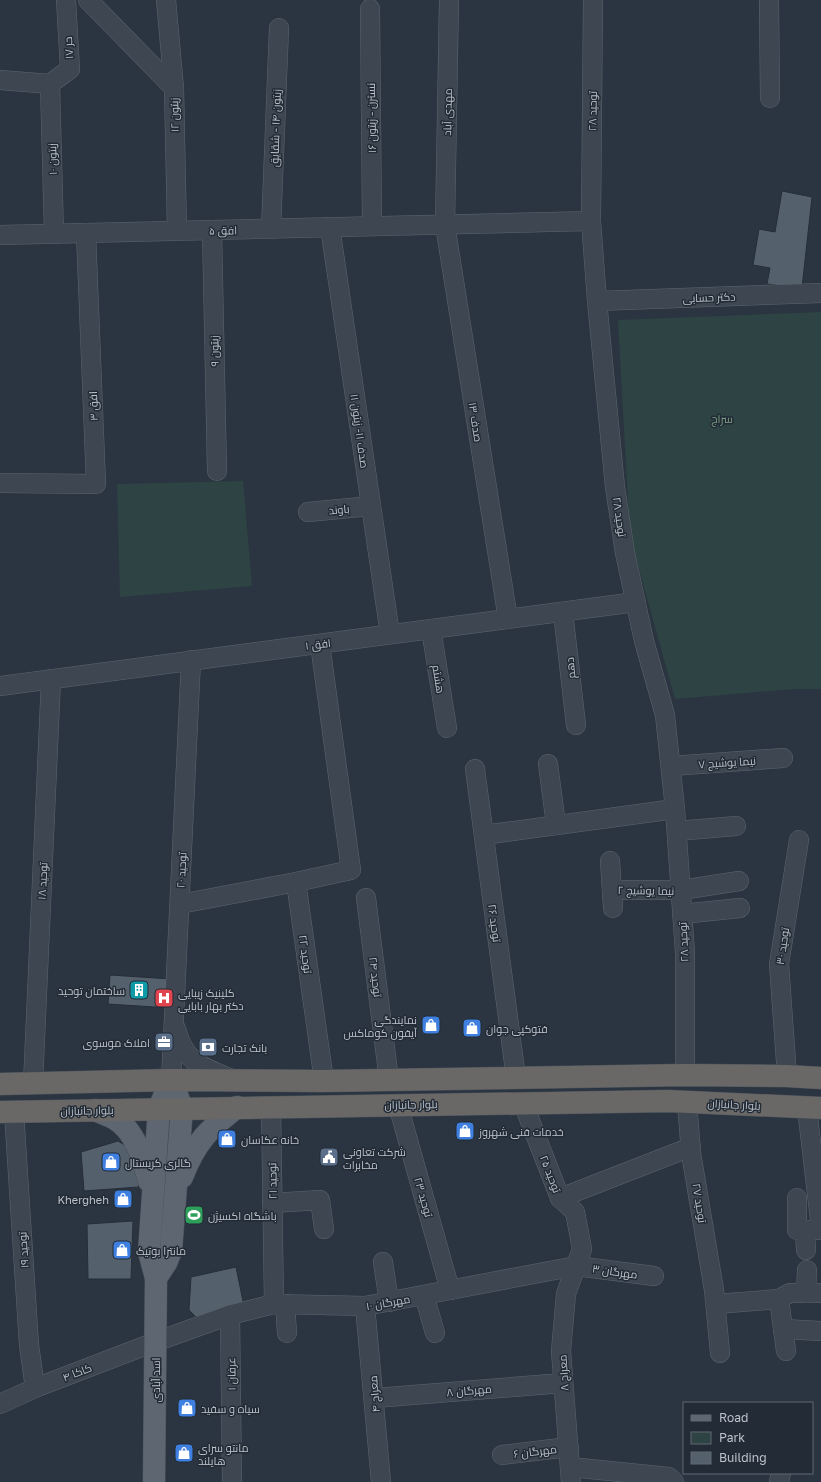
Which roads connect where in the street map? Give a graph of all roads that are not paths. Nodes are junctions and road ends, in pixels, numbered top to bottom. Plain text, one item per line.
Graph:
1 (66, 0) edge
2 (88, 0) edge
3 (166, 0) edge
4 (448, 0) edge
5 (593, 0) edge
6 (769, 0) edge
7 (370, 9) dead end
8 (279, 28) dead end
9 (0, 80) edge
10 (50, 84) junction
11 (174, 88) junction
12 (770, 98) dead end
13 (591, 221) junction
14 (445, 225) junction
15 (372, 226) junction
16 (330, 227) junction
17 (271, 229) junction
18 (212, 230) junction
19 (177, 231) junction
20 (86, 233) junction
21 (54, 234) junction
22 (0, 235) edge
23 (821, 292) edge
24 (597, 301) junction
25 (216, 472) dead end
26 (0, 483) edge
27 (371, 506) junction
28 (308, 512) dead end
29 (636, 602) junction
30 (563, 612) junction
31 (508, 619) junction
32 (431, 629) junction
33 (390, 634) junction
34 (320, 644) junction
35 (191, 660) junction
36 (51, 679) junction
37 (0, 686) edge
38 (576, 724) dead end
39 (447, 728) dead end
40 (783, 758) dead end
41 (548, 764) dead end
42 (671, 766) junction
43 (475, 769) dead end
44 (675, 809) junction
45 (556, 824) junction
46 (736, 826) dead end
47 (677, 831) junction
48 (484, 835) junction
49 (799, 840) dead end
50 (610, 861) dead end
51 (739, 881) dead end
52 (296, 882) junction
53 (681, 890) junction
54 (366, 898) dead end
55 (180, 904) junction
56 (740, 908) dead end
57 (682, 914) junction
58 (174, 1020) junction
59 (685, 1075) junction
60 (787, 1076) junction
61 (516, 1078) junction
62 (821, 1078) edge
63 (171, 1080) junction
64 (235, 1080) junction
65 (389, 1080) junction
66 (324, 1081) junction
67 (0, 1084) edge
68 (33, 1084) junction
69 (686, 1102) junction
70 (524, 1103) junction
71 (398, 1105) junction
72 (237, 1107) junction
73 (271, 1107) junction
74 (159, 1108) junction
75 (182, 1108) junction
76 (814, 1108) edge
77 (95, 1110) junction
78 (7, 1112) edge
79 (691, 1147) junction
80 (153, 1195) junction
81 (175, 1196) junction
82 (560, 1198) junction
83 (798, 1198) dead end
84 (272, 1203) junction
85 (324, 1229) dead end
86 (816, 1229) edge
87 (806, 1250) dead end
88 (383, 1262) dead end
89 (576, 1266) junction
90 (807, 1270) dead end
91 (654, 1276) dead end
92 (156, 1278) junction
93 (450, 1290) junction
94 (814, 1293) edge
95 (424, 1295) junction
96 (779, 1299) junction
97 (389, 1302) junction
98 (279, 1304) junction
99 (716, 1304) junction
100 (365, 1306) junction
101 (230, 1315) junction
102 (783, 1329) junction
103 (821, 1331) edge
104 (434, 1333) dead end
105 (287, 1334) dead end
106 (155, 1342) junction
107 (786, 1351) dead end
108 (720, 1353) dead end
109 (564, 1383) junction
110 (35, 1388) junction
111 (375, 1398) junction
112 (0, 1404) edge
113 (569, 1447) junction
114 (502, 1455) dead end
115 (571, 1475) edge
116 (154, 1482) edge
117 (232, 1482) edge
118 (381, 1482) edge
119 (674, 1482) edge

1 - 10 street, حر ۱۷
2 - 11 street
3 - 11 street, زیتون ۱۲
4 - 14 street, مهدی آباد
5 - 13 street, توحید ۲۸
6 - 12 street
7 - 15 street, نسترن - زیتون ۱۶
8 - 17 street, زیتون ۱۴ - شقایق
9 - 10 street
10 - 21 street, زیتون ۱۰
11 - 19 street, زیتون ۱۲
13 - 14 street
13 - 24 street, توحید ۲۸
14 - 15 street, افق ۵
14 - 31 street, صدف ۱۳
15 - 16 street, افق ۵
16 - 17 street, افق ۵
16 - 27 street, صدف ۱۱- زیتون ۱۱
17 - 18 street, افق ۵
18 - 19 street, افق ۵
18 - 25 street, زیتون ۹
19 - 20 street, افق ۵
20 - 21 street, افق ۵
20 - 26 street, افق ۳
21 - 22 street, افق ۵
23 - 24 street, دکتر حسابی
24 - 29 street, توحید ۲۸
27 - 28 street, باوند
27 - 33 street, صدف ۱۱- زیتون ۱۱
29 - 30 street, افق ۱
29 - 42 street, توحید ۲۸
30 - 31 street, افق ۱
30 - 38 street, دهم
31 - 32 street, افق ۱
32 - 33 street, افق ۱
32 - 39 street, هشتم
33 - 34 street, افق ۱
34 - 35 street, افق ۱
34 - 52 street
35 - 36 street, افق ۱
35 - 55 street, توحید ۲۰
36 - 37 street, افق ۱
36 - 68 street, توحید ۱۸
40 - 42 street, نیما یوشیج ۷
41 - 45 street
42 - 44 street, توحید ۲۸
43 - 48 street, توحید ۲۶
44 - 45 street
44 - 47 street, توحید ۲۸
45 - 48 street
46 - 47 street
47 - 53 street, توحید ۲۸
48 - 61 street, توحید ۲۶
49 - 60 street, توحید ۳۰
50 - 53 street, نیما یوشیج ۲
51 - 53 street, نیما یوشیج ۲
52 - 55 street
52 - 66 street, توحید ۲۲
53 - 57 street, توحید ۲۸
54 - 65 street, توحید ۲۴
55 - 58 street, توحید ۲۰
56 - 57 street
57 - 59 street, توحید ۲۸
58 - 63 street, توحید ۲۰
58 - 64 street
59 - 60 highway
59 - 61 highway
60 - 62 highway
61 - 65 highway
63 - 64 highway
63 - 68 highway
63 - 74 main road, اسد آبادی
63 - 75 main road
64 - 66 highway
65 - 66 highway
67 - 68 highway
69 - 70 highway, بلوار جانبازان
69 - 76 highway, بلوار جانبازان
69 - 79 street, توحید ۲۷
70 - 71 highway, بلوار جانبازان
70 - 82 street, توحید ۲۵
71 - 73 highway, بلوار جانبازان
71 - 93 street, توحید ۲۳
72 - 73 highway, بلوار جانبازان
72 - 75 highway, بلوار جانبازان
72 - 81 main road
73 - 84 street, توحید ۲۱
74 - 75 highway, بلوار جانبازان
74 - 77 highway, بلوار جانبازان
74 - 80 main road, اسد آبادی
75 - 81 main road
76 - 86 street
77 - 78 highway, بلوار جانبازان
77 - 80 main road
78 - 110 street, توحید ۱۹
79 - 82 street
79 - 99 street, توحید ۲۷
80 - 92 main road, اسد آبادی
81 - 92 main road
82 - 89 street, توحید ۲۵
83 - 86 street
84 - 85 street
84 - 98 street, توحید ۲۱
86 - 87 street
88 - 97 street
89 - 91 street, مهرگان ۳
89 - 93 street, مهرگان ۱۰
89 - 109 street, معراج ۸
90 - 94 street
92 - 106 main road, اسد آبادی
93 - 95 street, مهرگان ۱۰
94 - 96 street
95 - 97 street, مهرگان ۱۰
95 - 104 street
96 - 99 street
96 - 102 street
97 - 100 street, مهرگان ۱۰
98 - 100 street, مهرگان ۱۰
98 - 101 street, مهرگان ۱۰
98 - 105 street, توحید ۲۱
99 - 108 street, توحید ۲۷
100 - 111 street, معراج ۴
101 - 106 street, مهرگان ۱۰
101 - 117 street, عرفان ۱
102 - 103 street
102 - 107 street
106 - 110 street, کاکا ۴
106 - 116 main road, اسد آبادی
109 - 111 street, مهرگان ۸
109 - 113 street, معراج ۸
110 - 112 street, کاکا ۴
111 - 118 street, معراج ۴
113 - 114 street, مهرگان ۶
113 - 115 street, معراج ۸
115 - 119 street

